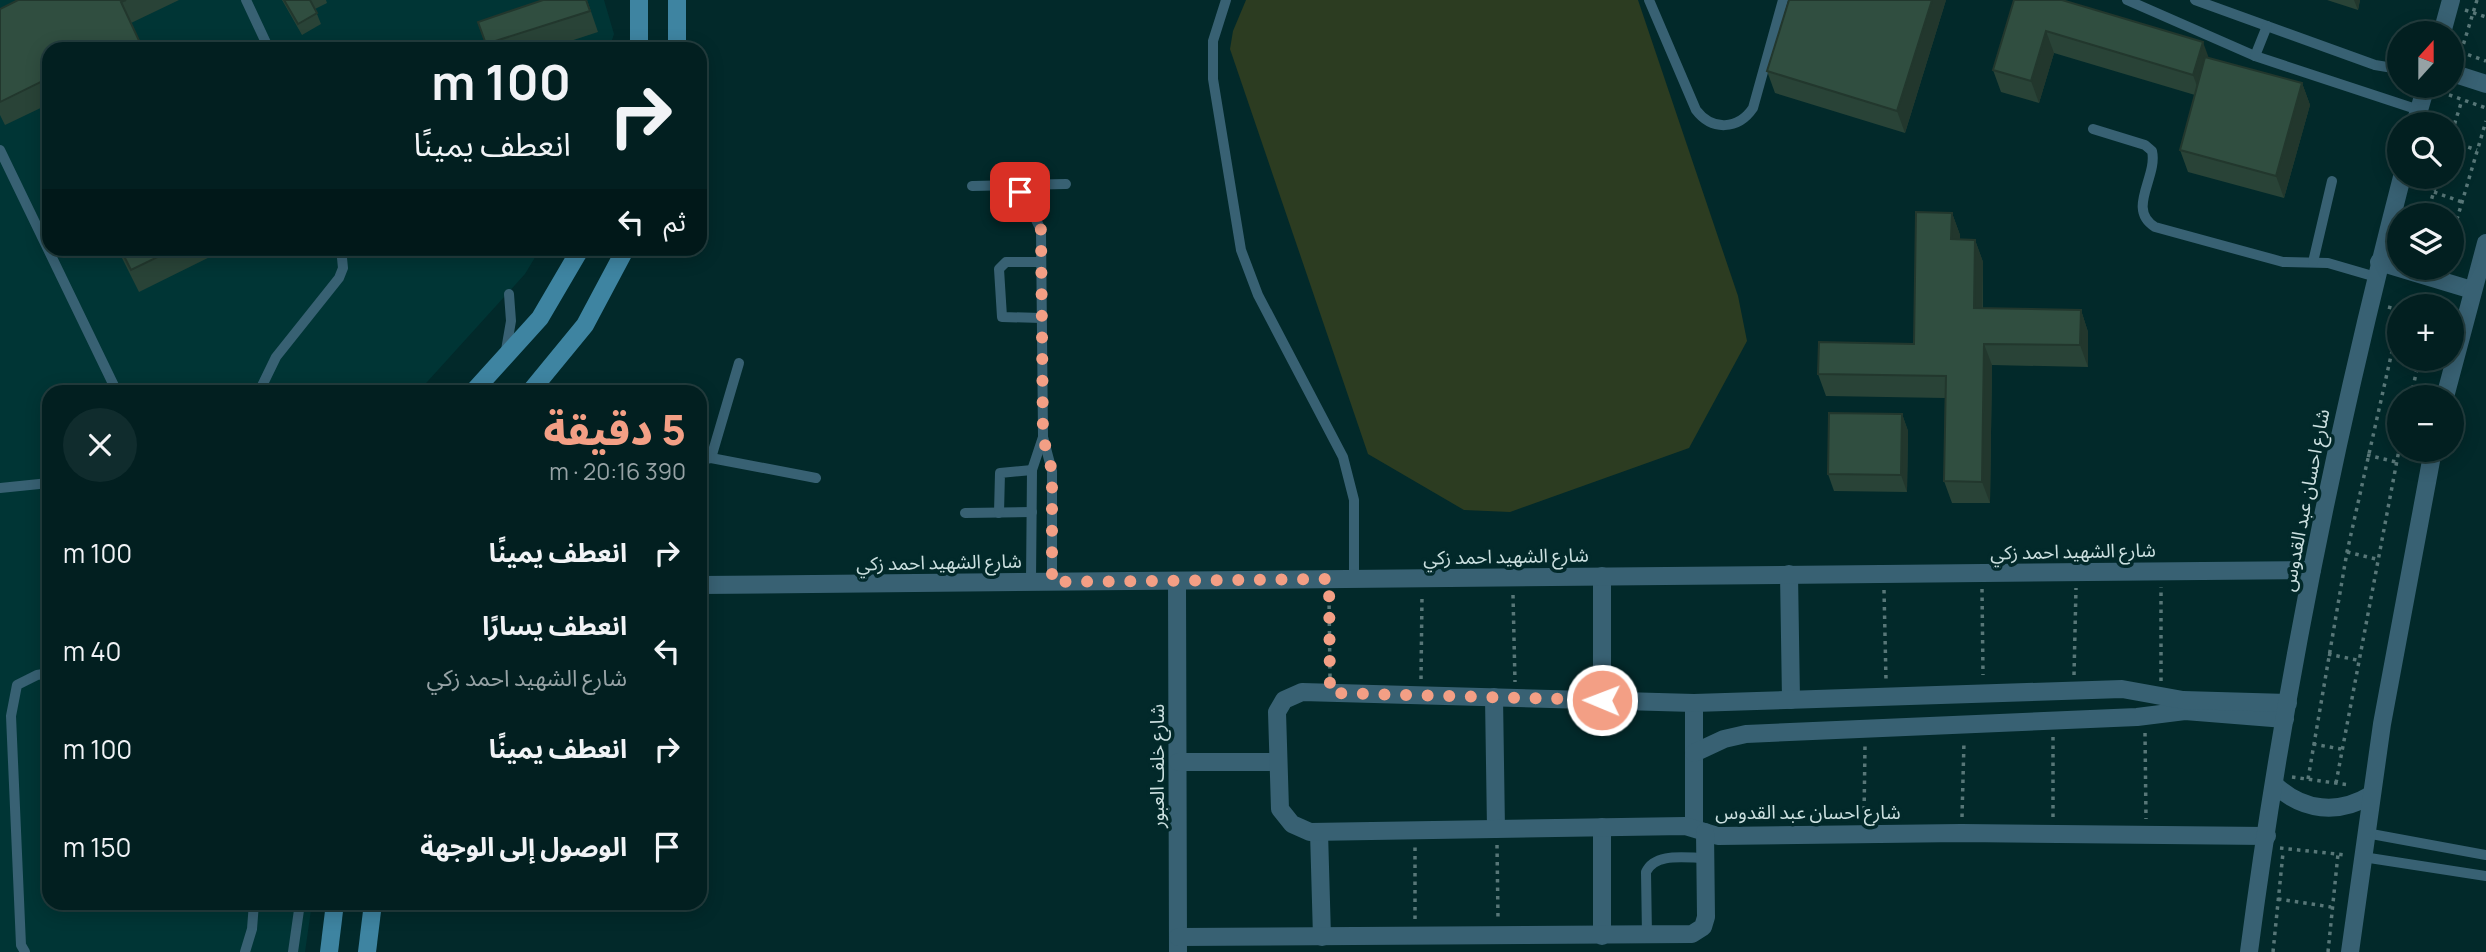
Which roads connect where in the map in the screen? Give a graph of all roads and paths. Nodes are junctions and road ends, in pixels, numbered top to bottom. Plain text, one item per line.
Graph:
1 (246, 0) edge
2 (639, 0) edge
3 (677, 0) edge
4 (1226, 0) edge
5 (1649, 0) edge
6 (1783, 0) edge
7 (2127, 0) edge
8 (2195, 0) edge
9 (2451, 0) edge
10 (2477, 0) edge
11 (2445, 21) edge
12 (2267, 26) junction
13 (267, 42) edge
14 (639, 42) edge
15 (677, 42) edge
16 (2464, 42) edge
17 (2464, 53) edge
18 (2255, 56) junction
19 (2486, 61) edge
20 (2387, 67) edge
21 (2464, 77) edge
22 (2486, 84) edge
23 (2457, 98) edge
24 (2462, 100) junction
25 (2486, 108) edge
26 (2404, 112) edge
27 (2458, 112) edge
28 (2486, 121) edge
29 (2093, 130) dead end
30 (2464, 146) edge
31 (0, 150) edge
32 (2477, 150) junction
33 (2332, 181) dead end
34 (1066, 184) dead end
35 (1019, 185) junction
36 (972, 186) dead end
37 (2399, 189) edge
38 (2435, 189) edge
39 (2434, 192) junction
40 (2462, 202) joint
41 (2431, 203) edge
42 (42, 237) edge
43 (2486, 243) edge
44 (51, 256) edge
45 (341, 256) edge
46 (576, 256) edge
47 (622, 256) edge
48 (1041, 262) junction
49 (2313, 262) junction
50 (2378, 269) junction
51 (2472, 290) junction
52 (509, 294) dead end
53 (1042, 318) junction
54 (504, 357) junction
55 (739, 363) dead end
56 (2387, 371) edge
57 (114, 385) edge
58 (262, 385) edge
59 (479, 385) edge
60 (536, 385) edge
61 (2448, 385) edge
62 (1043, 437) junction
63 (2367, 455) junction
64 (707, 456) edge
65 (707, 459) edge
66 (2431, 462) edge
67 (2396, 463) joint
68 (1032, 470) junction
69 (816, 478) dead end
70 (42, 484) edge
71 (0, 488) edge
72 (1032, 512) junction
73 (965, 513) dead end
74 (999, 513) junction
75 (2347, 552) junction
76 (2376, 559) junction
77 (2312, 569) junction
78 (2161, 571) junction
79 (2077, 572) junction
80 (1982, 573) junction
81 (1883, 574) junction
82 (1789, 575) junction
83 (1602, 576) junction
84 (1354, 578) junction
85 (1422, 578) junction
86 (1513, 578) junction
87 (1329, 579) junction
88 (1177, 581) junction
89 (1031, 582) junction
90 (1052, 582) junction
91 (707, 585) edge
92 (2328, 654) junction
93 (2357, 660) junction
94 (42, 674) edge
95 (2074, 691) junction
96 (1330, 693) junction
97 (1984, 694) junction
98 (1421, 695) junction
99 (2161, 695) junction
100 (1494, 697) junction
101 (1886, 697) junction
102 (1515, 698) junction
103 (1602, 700) junction
104 (1791, 700) junction
105 (1694, 703) junction
106 (2287, 711) junction
107 (2145, 717) junction
108 (2053, 721) junction
109 (1965, 725) junction
110 (1866, 729) junction
111 (2313, 744) junction
112 (2341, 749) junction
113 (1694, 753) junction
114 (1178, 762) junction
115 (1278, 762) junction
116 (2308, 779) junction
117 (2275, 780) junction
118 (2336, 783) junction
119 (2372, 792) junction
120 (1602, 827) junction
121 (1496, 829) junction
122 (1415, 830) junction
123 (1700, 830) junction
124 (1319, 832) junction
125 (1961, 833) junction
126 (2053, 833) junction
127 (1864, 834) junction
128 (2147, 834) junction
129 (2366, 834) junction
130 (2265, 841) junction
131 (2283, 848) junction
132 (2338, 854) junction
133 (2486, 855) edge
134 (2363, 857) junction
135 (1705, 858) junction
136 (2486, 876) edge
137 (2278, 900) junction
138 (2332, 907) junction
139 (253, 910) edge
140 (299, 910) edge
141 (334, 910) edge
142 (372, 910) edge
143 (1499, 936) junction
144 (1602, 936) junction
145 (1647, 936) junction
146 (1322, 937) junction
147 (1415, 937) junction
148 (1178, 944) edge
149 (25, 952) edge
150 (245, 952) edge
151 (293, 952) edge
152 (329, 952) edge
153 (367, 952) edge
154 (2249, 952) edge
155 (2273, 952) edge
156 (2328, 952) edge
157 (2350, 952) edge

1 - 13 lane
2 - 14 main road
3 - 15 main road
4 - 84 lane
5 - 6 lane
7 - 18 lane
8 - 12 lane
9 - 11 street
10 - 16 path
12 - 18 lane
12 - 20 lane
17 - 19 path
18 - 26 lane
21 - 22 street
23 - 24 path
24 - 25 path
24 - 27 path
28 - 32 path
29 - 49 lane
30 - 32 path
31 - 42 lane
32 - 40 path
33 - 49 lane
34 - 35 lane
35 - 36 lane
35 - 48 lane
37 - 50 street, شارع احسان عبد القدوس
38 - 39 path
39 - 40 path
39 - 41 path
43 - 51 street
44 - 57 lane
45 - 58 lane
46 - 54 main road
47 - 60 main road
48 - 53 lane
48 - 53 lane
49 - 50 lane
50 - 51 street
50 - 77 street, شارع احسان عبد القدوس
51 - 61 street
52 - 54 lane
53 - 62 lane
54 - 59 main road
55 - 64 lane
56 - 63 path
62 - 68 lane
62 - 90 lane
63 - 67 path
63 - 75 path
65 - 69 lane
66 - 119 street
67 - 76 path
68 - 72 lane
68 - 74 lane
70 - 71 lane
72 - 74 lane
72 - 89 lane
73 - 74 lane
75 - 76 path
75 - 92 path
76 - 93 path
77 - 78 street, شارع الشهيد احمد زكي
77 - 106 street, شارع احسان عبد القدوس
78 - 79 street, شارع الشهيد احمد زكي
78 - 99 path
79 - 80 street, شارع الشهيد احمد زكي
79 - 95 path
80 - 81 street, شارع الشهيد احمد زكي
80 - 97 path
81 - 82 street, شارع الشهيد احمد زكي
81 - 101 path
82 - 83 street, شارع الشهيد احمد زكي
82 - 104 street
83 - 86 street, شارع الشهيد احمد زكي
83 - 103 street
84 - 85 street, شارع الشهيد احمد زكي
84 - 87 street, شارع الشهيد احمد زكي
85 - 86 street, شارع الشهيد احمد زكي
85 - 98 path
86 - 102 path
87 - 88 street, شارع الشهيد احمد زكي
87 - 96 path
88 - 90 street, شارع الشهيد احمد زكي
88 - 114 street, شارع خلف العبور
89 - 90 street, شارع الشهيد احمد زكي
89 - 91 street, شارع الشهيد احمد زكي
92 - 93 path
92 - 111 path
93 - 112 path
94 - 149 lane
95 - 97 street
95 - 99 street
96 - 98 street
96 - 115 street, شارع احسان عبد القدوس
97 - 101 street
98 - 100 street
99 - 106 street
100 - 102 street
100 - 121 street
101 - 104 street
102 - 103 street
103 - 105 street
104 - 105 street
105 - 113 street
106 - 107 street
106 - 117 street, شارع احسان عبد القدوس
107 - 108 street
107 - 128 path
108 - 109 street
108 - 126 path
109 - 110 street
109 - 125 path
110 - 113 street
110 - 127 path
111 - 112 path
111 - 116 path
112 - 118 path
113 - 123 street
114 - 115 street
114 - 148 street, شارع خلف العبور
115 - 124 street, شارع احسان عبد القدوس
116 - 117 path
116 - 118 path
117 - 119 street
117 - 130 street, شارع احسان عبد القدوس
118 - 119 path
119 - 129 street
120 - 121 street, شارع احسان عبد القدوس
120 - 123 street, شارع احسان عبد القدوس
120 - 144 street
121 - 122 street, شارع احسان عبد القدوس
121 - 143 path
122 - 124 street, شارع احسان عبد القدوس
122 - 147 path
123 - 127 street, شارع احسان عبد القدوس
123 - 135 street
124 - 146 street
125 - 126 street, شارع احسان عبد القدوس
125 - 127 street, شارع احسان عبد القدوس
126 - 128 street, شارع احسان عبد القدوس
128 - 130 street, شارع احسان عبد القدوس
129 - 133 lane
129 - 134 street
130 - 131 path
130 - 154 street, شارع احسان عبد القدوس
131 - 132 path
131 - 137 path
132 - 134 path
132 - 138 path
134 - 136 lane
134 - 157 street
135 - 145 street
135 - 145 lane
137 - 138 path
137 - 155 path
138 - 156 path
139 - 150 lane
140 - 151 lane
141 - 152 main road
142 - 153 main road
143 - 144 street
143 - 147 street
144 - 145 street
146 - 147 street
146 - 148 street

